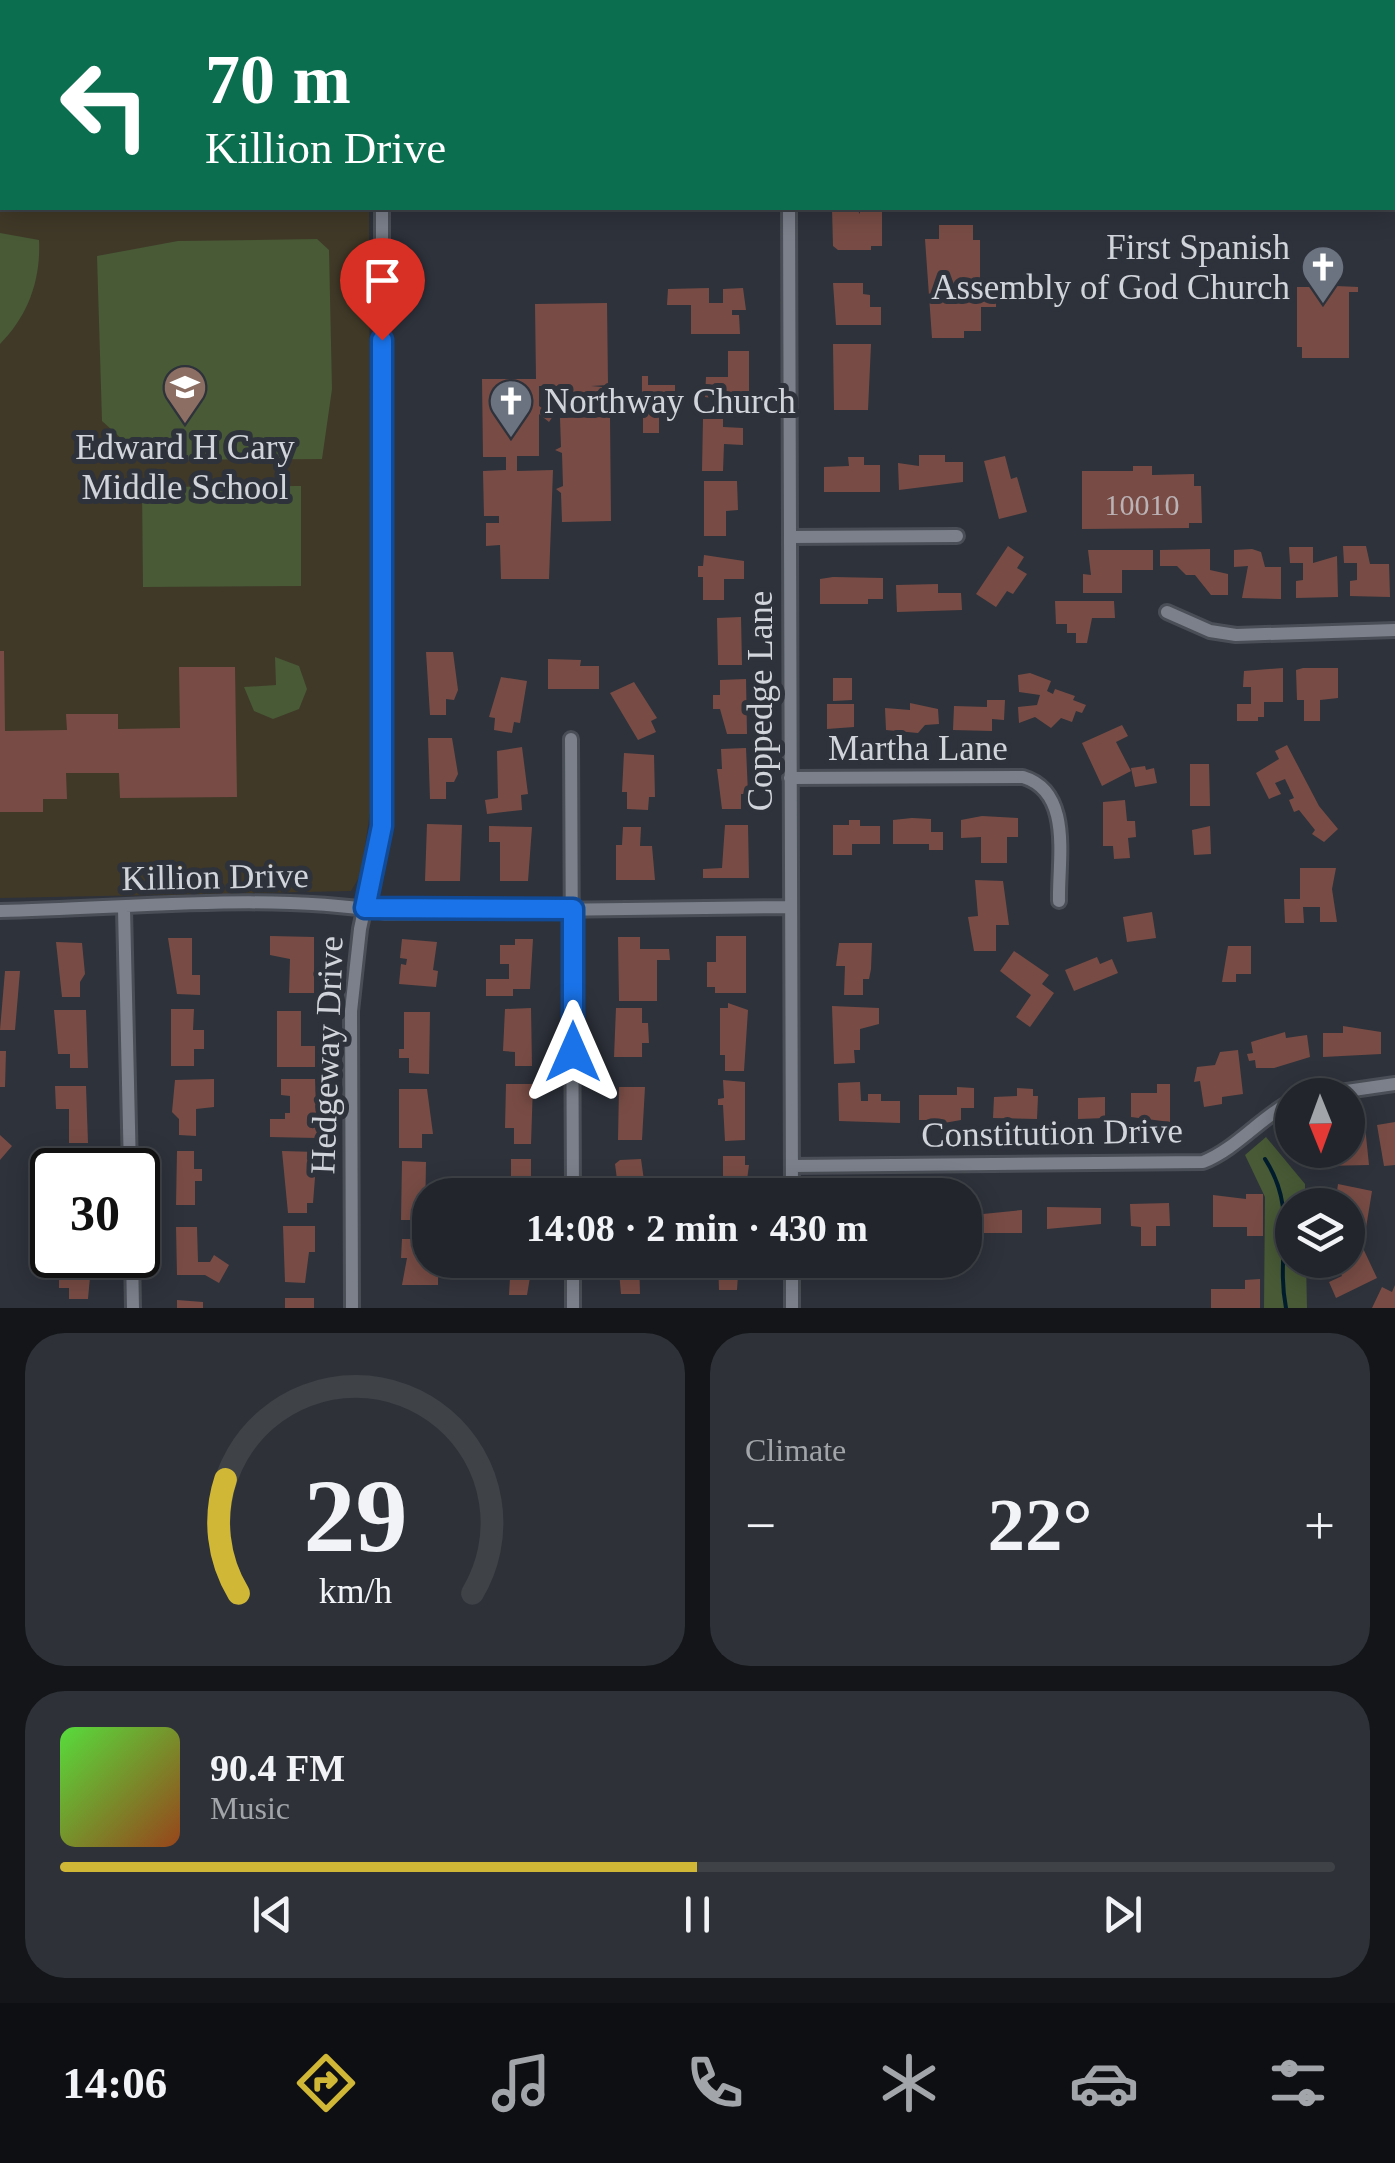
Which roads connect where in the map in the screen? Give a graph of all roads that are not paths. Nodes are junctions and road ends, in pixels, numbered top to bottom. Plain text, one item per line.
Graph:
1 (382, 210) edge
2 (789, 210) edge
3 (957, 536) dead end
4 (790, 538) junction
5 (1167, 612) dead end
6 (1395, 630) edge
7 (572, 739) dead end
8 (790, 778) junction
9 (1059, 901) dead end
10 (791, 907) junction
11 (124, 908) junction
12 (365, 908) junction
13 (573, 909) junction
14 (0, 911) edge
15 (1395, 1084) edge
16 (1365, 1088) edge
17 (1275, 1110) edge
18 (129, 1148) edge
19 (792, 1166) junction
20 (573, 1178) edge
21 (792, 1178) edge
22 (132, 1278) edge
23 (573, 1278) edge
24 (792, 1278) edge
25 (133, 1308) edge
26 (352, 1308) edge
27 (573, 1308) edge
28 (792, 1308) edge

1 - 12 street, Hedgeway Drive
2 - 4 street, Coppedge Lane
3 - 4 street
4 - 8 street, Coppedge Lane
5 - 6 street
7 - 13 street
8 - 9 street, Martha Lane
8 - 10 street, Coppedge Lane
10 - 13 street, Killion Drive
10 - 19 street, Coppedge Lane
11 - 12 street, Killion Drive
11 - 14 street, Killion Drive
11 - 18 street
12 - 13 street, Killion Drive
12 - 26 street, Hedgeway Drive
13 - 20 street
15 - 16 street
17 - 19 street, Constitution Drive
19 - 21 street, Coppedge Lane
22 - 25 street
23 - 27 street
24 - 28 street

